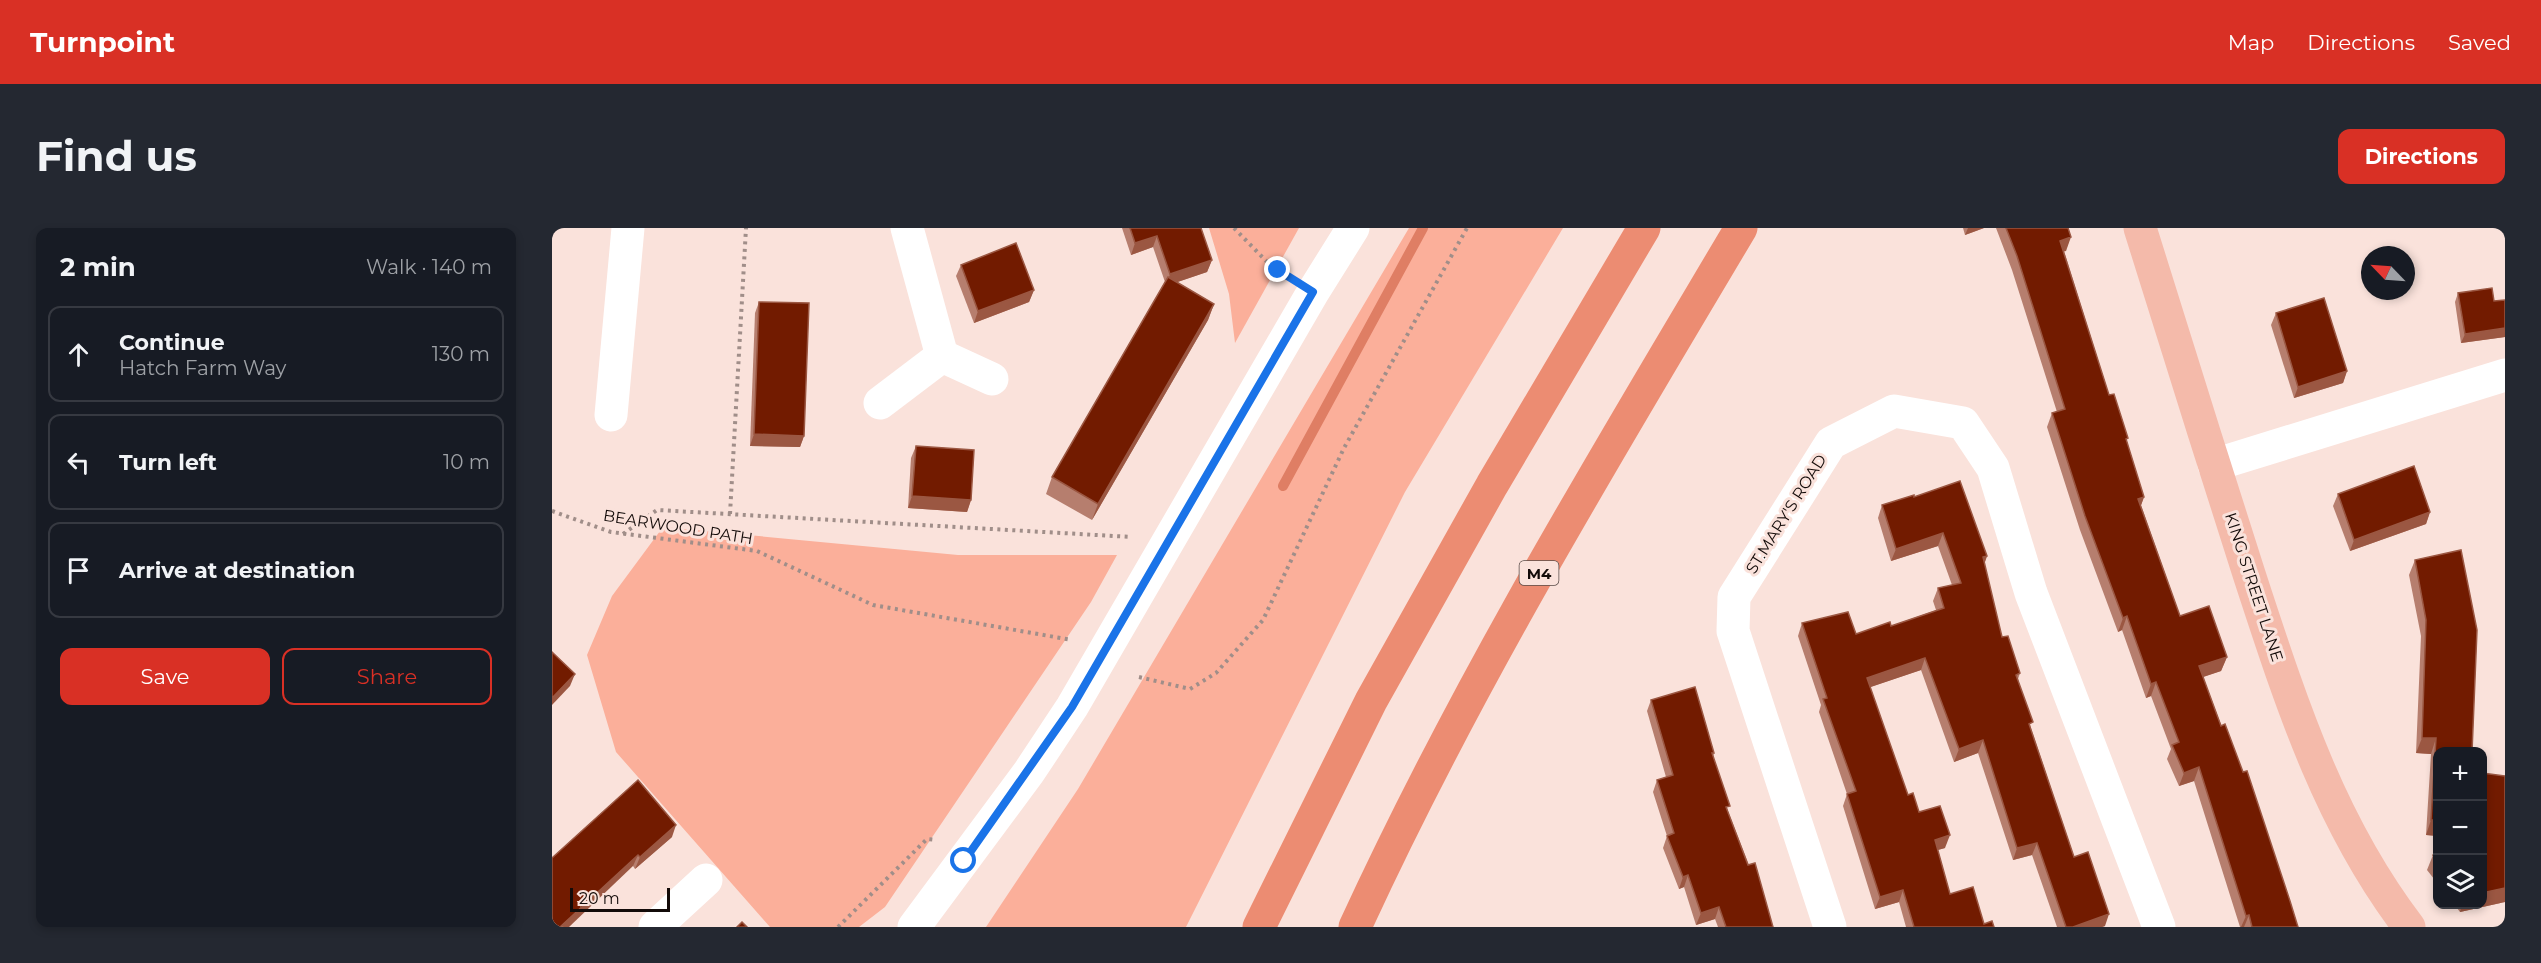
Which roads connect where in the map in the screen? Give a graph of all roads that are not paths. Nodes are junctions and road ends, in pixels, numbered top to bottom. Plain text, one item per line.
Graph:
1 (628, 228) edge
2 (907, 228) edge
3 (1353, 228) edge
4 (1644, 228) edge
5 (1741, 228) edge
6 (2140, 228) edge
7 (942, 356) junction
8 (2505, 375) edge
9 (992, 379) dead end
10 (880, 403) dead end
11 (611, 415) dead end
12 (2214, 465) junction
13 (706, 880) dead end
14 (655, 927) edge
15 (914, 927) edge
16 (1259, 927) edge
17 (1355, 927) edge
18 (1830, 927) edge
19 (2159, 927) edge
20 (2409, 927) edge

1 - 11 street
2 - 7 street
3 - 15 street
4 - 16 highway
5 - 17 highway, M4
6 - 12 main road, KING STREET LANE
7 - 9 street
7 - 10 street
8 - 12 street
12 - 20 main road, KING STREET LANE
13 - 14 street
18 - 19 street, ST.MARY'S ROAD

